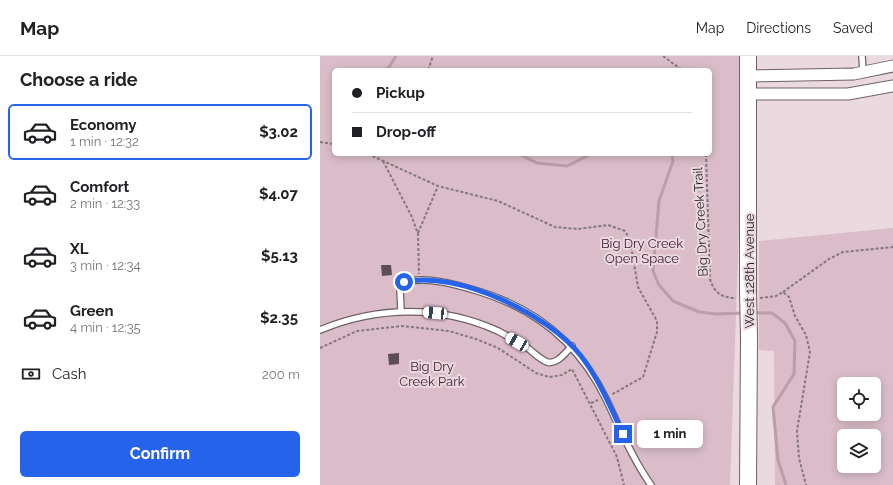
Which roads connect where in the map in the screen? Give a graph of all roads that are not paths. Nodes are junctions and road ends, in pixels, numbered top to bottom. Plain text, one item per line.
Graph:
1 (748, 56) edge
2 (862, 56) edge
3 (893, 66) edge
4 (863, 73) junction
5 (748, 76) junction
6 (893, 86) edge
7 (863, 92) junction
8 (748, 94) junction
9 (400, 311) junction
10 (320, 330) edge
11 (572, 346) junction
12 (651, 485) edge
13 (748, 485) edge

1 - 5 main road, West 128th Avenue
2 - 4 lane
3 - 4 street
4 - 5 street
4 - 7 street
5 - 8 main road, West 128th Avenue
6 - 7 street
7 - 8 street
8 - 13 main road, West 128th Avenue, bridge
9 - 10 lane
9 - 11 lane
9 - 11 lane
11 - 12 lane

